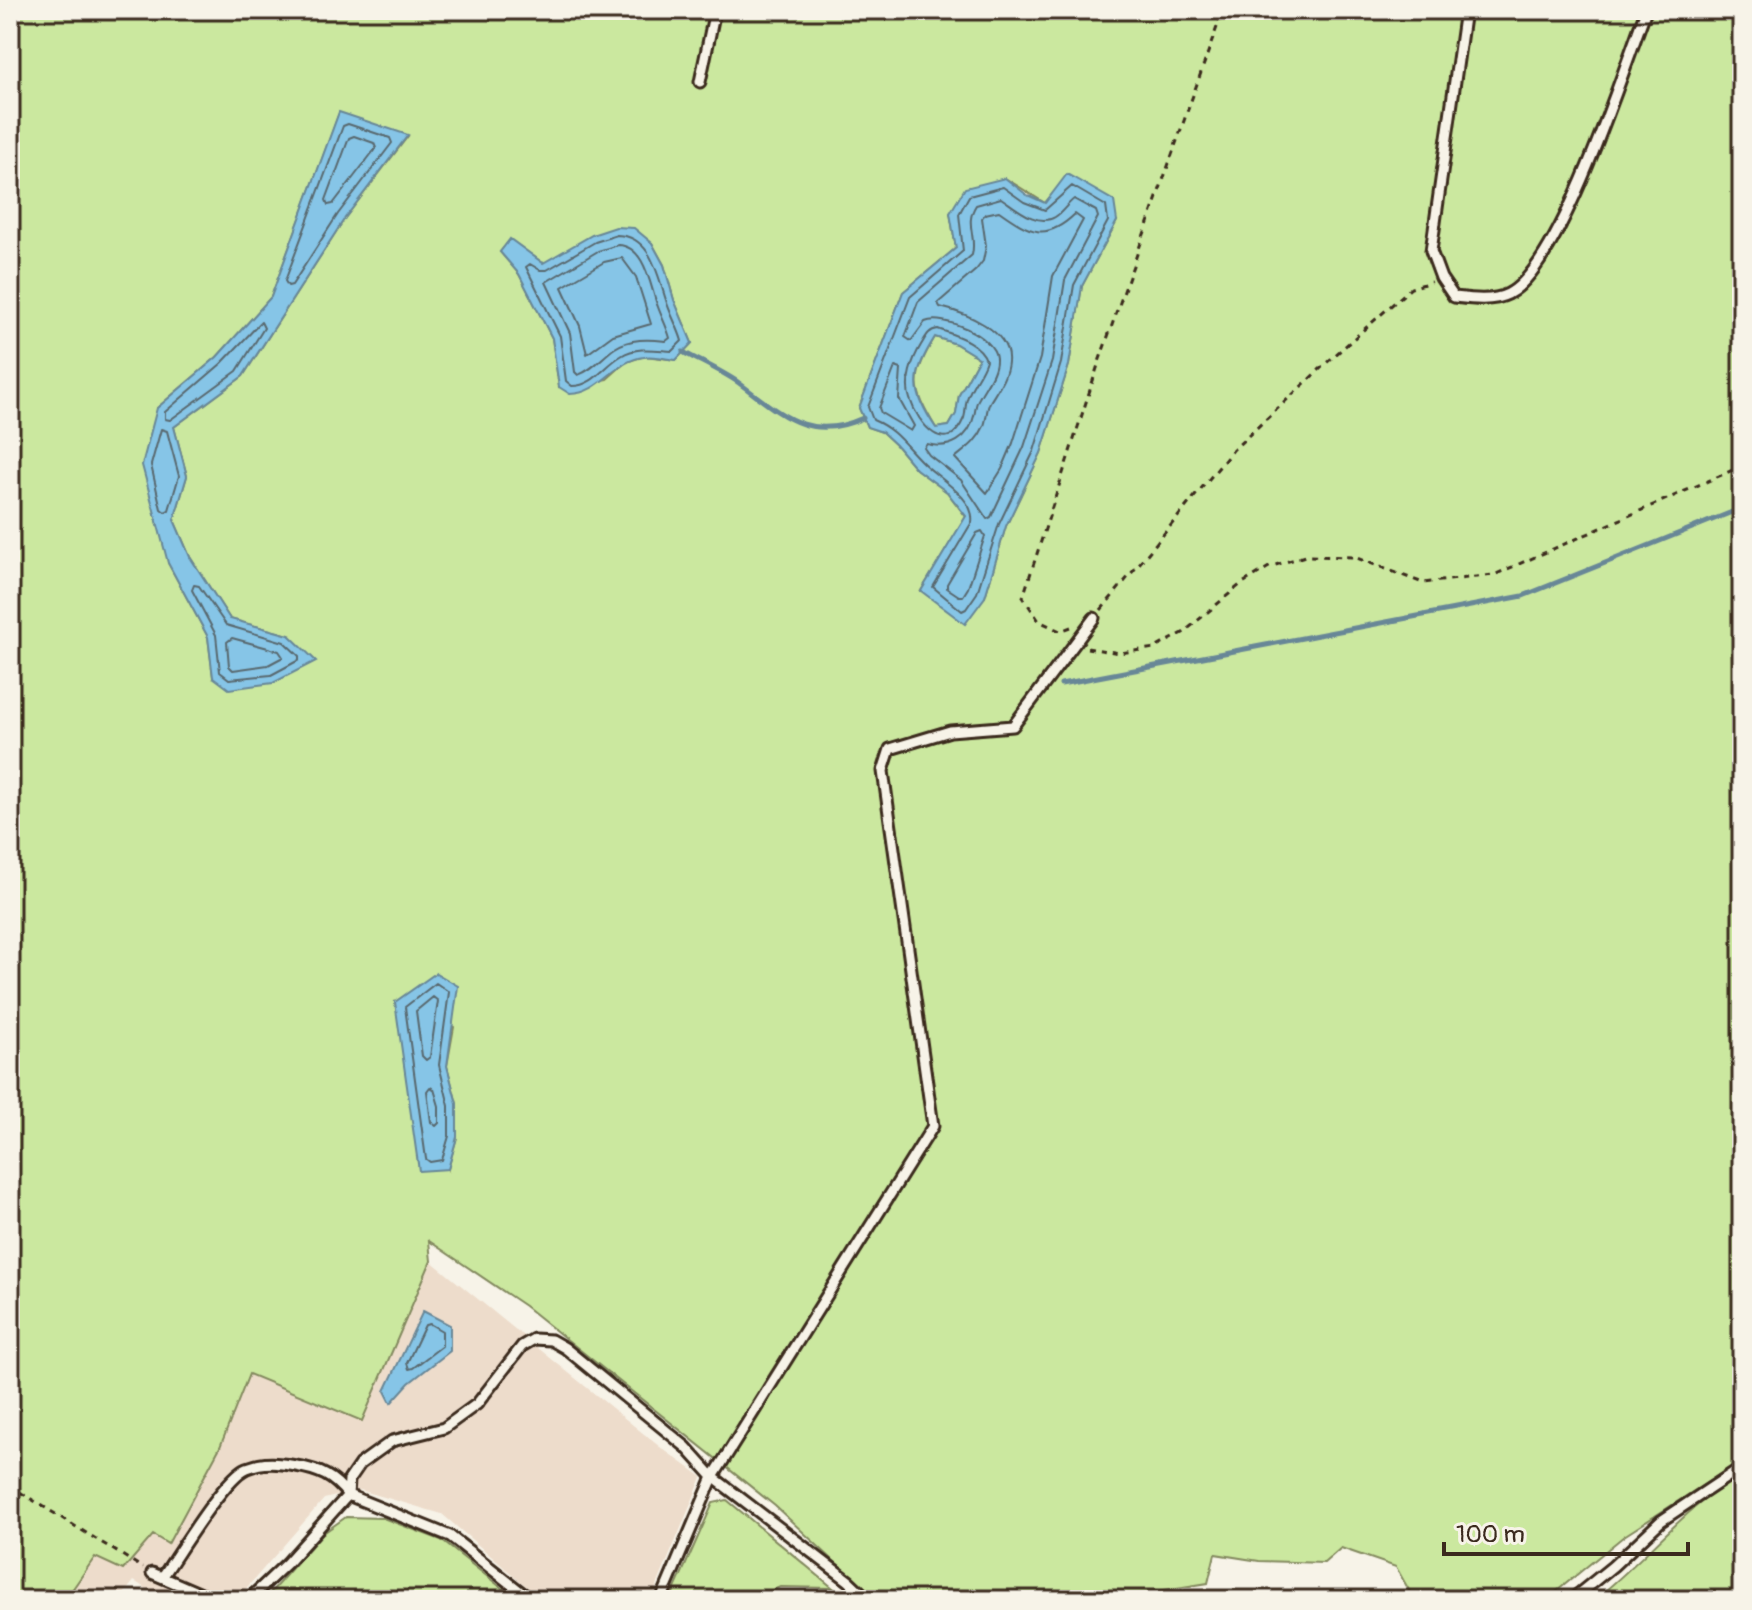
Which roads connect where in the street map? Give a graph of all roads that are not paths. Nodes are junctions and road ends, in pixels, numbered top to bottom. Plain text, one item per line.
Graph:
1 (715, 10) edge
2 (1465, 10) edge
3 (1646, 10) edge
4 (700, 82) dead end
5 (1094, 618) road end
6 (1742, 1467) edge
7 (713, 1477) junction
8 (348, 1495) junction
9 (152, 1573) road end
10 (163, 1576) junction
11 (215, 1600) edge
12 (248, 1600) edge
13 (531, 1600) edge
14 (661, 1600) edge
15 (869, 1600) edge
16 (1571, 1600) edge

1 - 4 lane
2 - 3 lane
5 - 7 lane
6 - 16 lane
7 - 8 lane
7 - 14 lane
7 - 15 lane
8 - 10 lane
8 - 12 lane
8 - 13 lane
9 - 10 lane
10 - 11 lane

